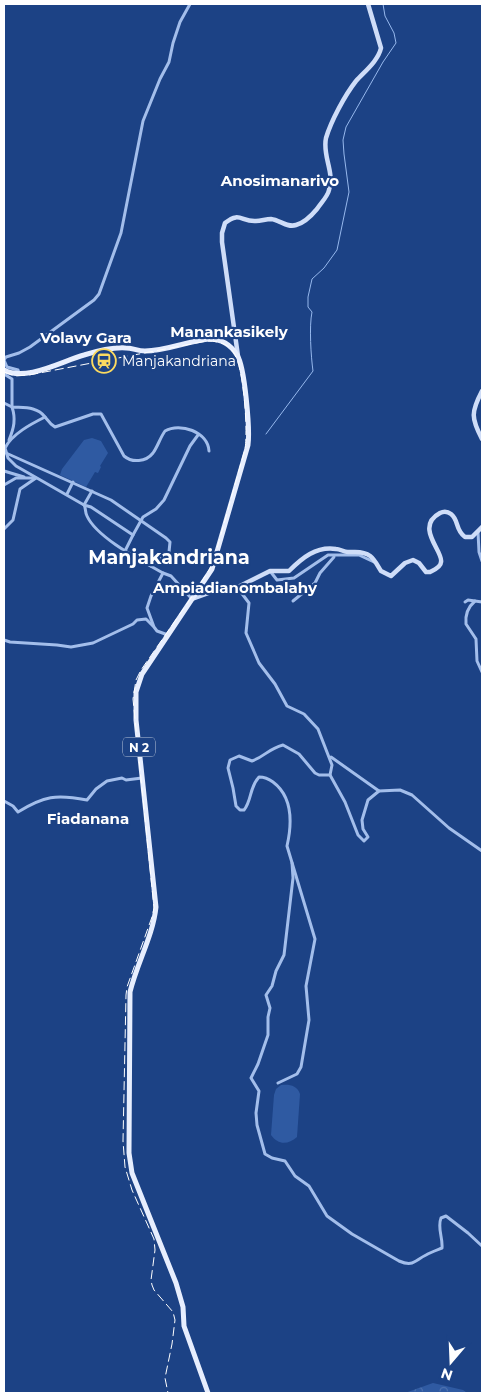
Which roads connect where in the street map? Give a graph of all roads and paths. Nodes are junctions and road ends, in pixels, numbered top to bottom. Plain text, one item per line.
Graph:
1 (190, 4) edge
2 (368, 4) edge
3 (239, 357) junction
4 (4, 370) edge
5 (4, 374) edge
6 (19, 374) junction
7 (482, 391) edge
8 (4, 403) edge
9 (12, 407) junction
10 (45, 417) junction
11 (198, 435) junction
12 (482, 439) edge
13 (8, 443) junction
14 (209, 451) dead end
15 (5, 452) junction
16 (4, 471) edge
17 (36, 477) junction
18 (26, 479) junction
19 (73, 482) junction
20 (4, 485) edge
21 (92, 491) junction
22 (66, 494) junction
23 (84, 505) junction
24 (141, 520) junction
25 (482, 527) edge
26 (4, 529) edge
27 (478, 532) junction
28 (132, 534) junction
29 (125, 551) junction
30 (340, 555) junction
31 (482, 561) edge
32 (151, 566) junction
33 (378, 566) junction
34 (270, 571) junction
35 (163, 573) junction
36 (236, 586) junction
37 (192, 599) junction
38 (293, 600) dead end
39 (475, 601) junction
40 (465, 602) dead end
41 (482, 602) edge
42 (154, 626) junction
43 (168, 635) junction
44 (4, 640) edge
45 (477, 651) junction
46 (482, 652) edge
47 (482, 672) edge
48 (329, 757) junction
49 (330, 775) junction
50 (142, 778) junction
51 (379, 791) junction
52 (4, 801) edge
53 (482, 851) edge
54 (292, 858) junction
55 (278, 1083) dead end
56 (482, 1246) edge
57 (208, 1393) edge

1 - 6 street
2 - 3 street
3 - 6 main road
3 - 37 main road, N 2
4 - 6 main road
5 - 9 street
7 - 12 street
8 - 9 street
9 - 10 street
9 - 13 street
10 - 11 street
10 - 13 street
11 - 14 street
11 - 24 street
13 - 15 street
15 - 17 street
15 - 19 street
16 - 18 street
17 - 18 street
17 - 22 street
17 - 26 street
18 - 20 street
19 - 21 street
19 - 22 street
21 - 23 street
21 - 24 street
22 - 23 street
23 - 28 street
23 - 29 street
24 - 28 street
24 - 32 street
25 - 27 street
27 - 31 street
27 - 33 street
28 - 29 street
29 - 32 street
30 - 33 street
30 - 34 street
30 - 38 street
32 - 35 street
33 - 34 street
34 - 36 street
35 - 37 street
35 - 42 street
36 - 37 street
36 - 48 street
37 - 43 main road, N 2
39 - 40 street
39 - 41 street
39 - 45 street
42 - 43 street
42 - 44 street
43 - 50 main road, N 2
45 - 46 street
45 - 47 street
48 - 49 street
48 - 51 street
49 - 51 street
49 - 54 street
50 - 52 street
50 - 57 main road, N 2
51 - 53 street
54 - 55 street
54 - 56 street

